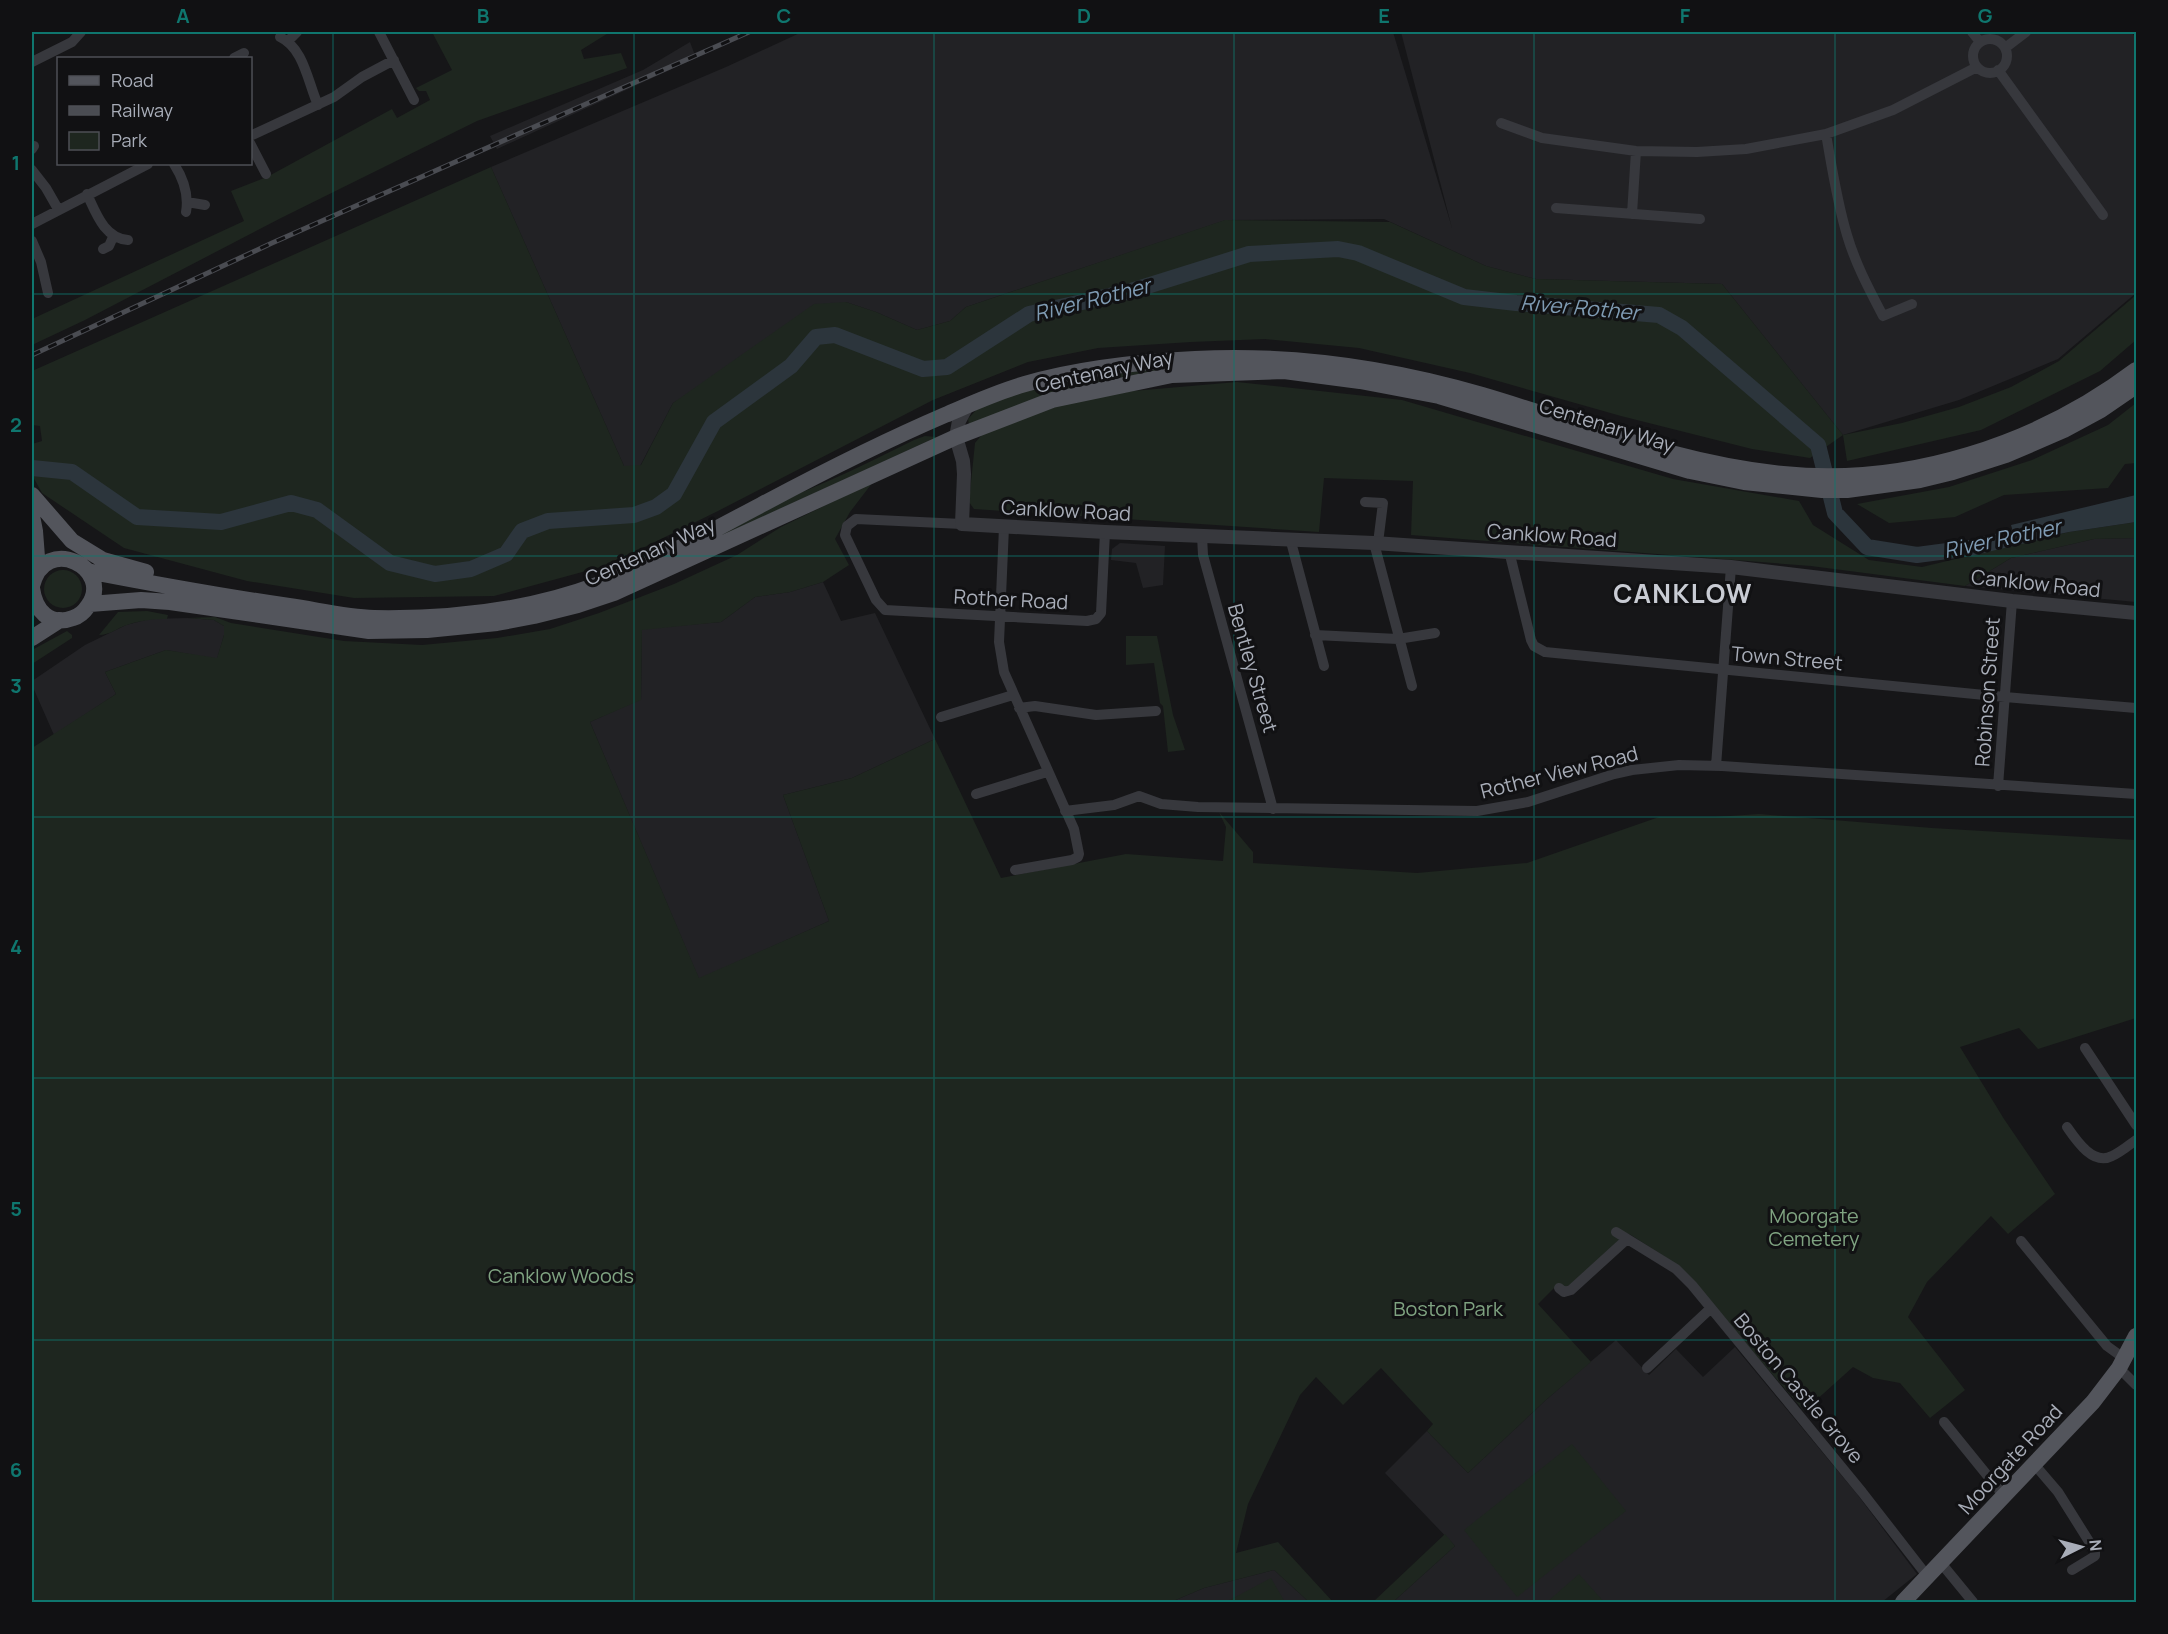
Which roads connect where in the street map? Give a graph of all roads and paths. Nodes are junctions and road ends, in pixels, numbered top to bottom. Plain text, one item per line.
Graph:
1 (81, 32) edge
2 (297, 32) edge
3 (379, 32) edge
4 (1972, 32) edge
5 (2026, 32) edge
6 (1980, 42) junction
7 (2005, 48) junction
8 (394, 60) junction
9 (32, 62) edge
10 (1977, 67) junction
11 (1998, 70) junction
12 (414, 100) dead end
13 (318, 105) junction
14 (1501, 123) dead end
15 (1826, 134) junction
16 (252, 135) edge
17 (252, 147) edge
18 (1636, 151) junction
19 (143, 165) edge
20 (174, 165) edge
21 (128, 168) edge
22 (32, 170) edge
23 (266, 174) dead end
24 (87, 194) junction
25 (205, 205) dead end
26 (1556, 208) dead end
27 (58, 209) junction
28 (1632, 214) junction
29 (2103, 216) dead end
30 (1700, 219) dead end
31 (32, 224) edge
32 (113, 237) junction
33 (128, 240) dead end
34 (32, 241) edge
35 (103, 249) dead end
36 (48, 293) dead end
37 (1912, 304) dead end
38 (2136, 370) edge
39 (2136, 386) edge
40 (967, 405) junction
41 (914, 429) junction
42 (956, 437) junction
43 (1785, 481) junction
44 (1846, 483) junction
45 (32, 497) edge
46 (1365, 502) dead end
47 (32, 516) edge
48 (962, 524) junction
49 (1004, 526) junction
50 (1106, 532) junction
51 (1202, 536) junction
52 (1290, 538) junction
53 (1376, 543) junction
54 (1509, 551) junction
55 (68, 558) junction
56 (860, 567) joint
57 (1731, 567) junction
58 (38, 570) junction
59 (87, 571) junction
60 (32, 587) edge
61 (251, 600) junction
62 (2012, 601) junction
63 (90, 604) junction
64 (2136, 613) edge
65 (1000, 617) junction
66 (60, 620) junction
67 (1436, 633) dead end
68 (1316, 635) junction
69 (32, 638) edge
70 (1398, 639) junction
71 (1324, 666) dead end
72 (1722, 670) junction
73 (1412, 686) dead end
74 (1013, 695) junction
75 (2005, 697) junction
76 (1019, 708) junction
77 (2136, 708) edge
78 (1156, 711) dead end
79 (941, 717) dead end
80 (1716, 766) junction
81 (1047, 772) junction
82 (1998, 786) junction
83 (975, 794) dead end
84 (2136, 794) edge
85 (1273, 809) junction
86 (1065, 811) junction
87 (1015, 870) dead end
88 (2085, 1048) dead end
89 (2136, 1125) edge
90 (2067, 1126) dead end
91 (2136, 1140) edge
92 (1616, 1232) dead end
93 (1626, 1240) junction
94 (2021, 1241) dead end
95 (1559, 1288) dead end
96 (1710, 1309) junction
97 (2136, 1336) edge
98 (2122, 1364) junction
99 (1647, 1368) dead end
100 (2136, 1385) edge
101 (1944, 1422) dead end
102 (2034, 1464) junction
103 (2004, 1496) junction
104 (1941, 1563) junction
105 (2072, 1570) dead end
106 (1928, 1577) junction
107 (1902, 1602) edge
108 (1973, 1602) edge

1 - 9 street
2 - 13 street
3 - 8 street
4 - 6 street
5 - 7 street
6 - 7 street
6 - 10 street
7 - 11 street
8 - 12 street
8 - 13 street
10 - 11 street
10 - 15 street
11 - 29 street
13 - 16 street
14 - 18 street
15 - 18 street
15 - 37 street
17 - 23 street
18 - 28 street
19 - 21 street
20 - 25 street
21 - 24 street
22 - 27 street
24 - 27 street
24 - 32 street
26 - 28 street
27 - 31 street
28 - 30 street
32 - 33 street
32 - 35 street
34 - 36 street
38 - 44 main road, Centenary Way
39 - 44 main road, Centenary Way
40 - 41 main road, Centenary Way
40 - 42 street
40 - 43 main road, Centenary Way
41 - 42 main road
41 - 61 main road, Centenary Way
42 - 43 main road, Centenary Way
42 - 48 street
42 - 63 main road, Centenary Way
43 - 44 main road, Centenary Way
45 - 55 main road
45 - 61 main road
46 - 53 street
47 - 58 main road
48 - 49 street, Canklow Road
48 - 56 street, Canklow Road
49 - 50 street, Canklow Road
49 - 65 street
50 - 51 street, Canklow Road
50 - 65 street, Rother Road
51 - 52 street, Canklow Road
51 - 85 street, Bentley Street
52 - 53 street, Canklow Road
52 - 68 street
53 - 54 street, Canklow Road
53 - 70 street
54 - 57 street, Canklow Road
54 - 72 street, Town Street
55 - 58 main road
55 - 59 main road
56 - 65 street, Rother Road
57 - 62 street, Canklow Road
57 - 72 street
58 - 60 main road
59 - 61 main road
59 - 63 main road
60 - 66 main road
62 - 64 street, Canklow Road
62 - 75 street, Robinson Street
63 - 66 main road
65 - 74 street
66 - 69 main road
67 - 70 street
68 - 70 street
68 - 71 street
70 - 73 street
72 - 75 street, Town Street
72 - 80 street
74 - 76 street
74 - 79 street
75 - 77 street, Town Street
75 - 82 street, Robinson Street
76 - 78 street
76 - 81 street
80 - 82 street, Rother View Road
80 - 85 street, Rother View Road
81 - 83 street
81 - 86 street
82 - 84 street, Rother View Road
85 - 86 street, Rother View Road
86 - 87 street
88 - 89 street
90 - 91 street
92 - 93 street, Boston Castle Grove
93 - 95 street
93 - 96 street, Boston Castle Grove
94 - 98 street
96 - 99 street
96 - 106 street, Boston Castle Grove
97 - 98 main road, Moorgate Road
98 - 100 street
98 - 102 main road, Moorgate Road
101 - 103 street
102 - 103 main road, Moorgate Road
102 - 105 street
103 - 104 main road, Moorgate Road
104 - 106 main road, Moorgate Road
104 - 108 street
106 - 107 main road, Moorgate Road

